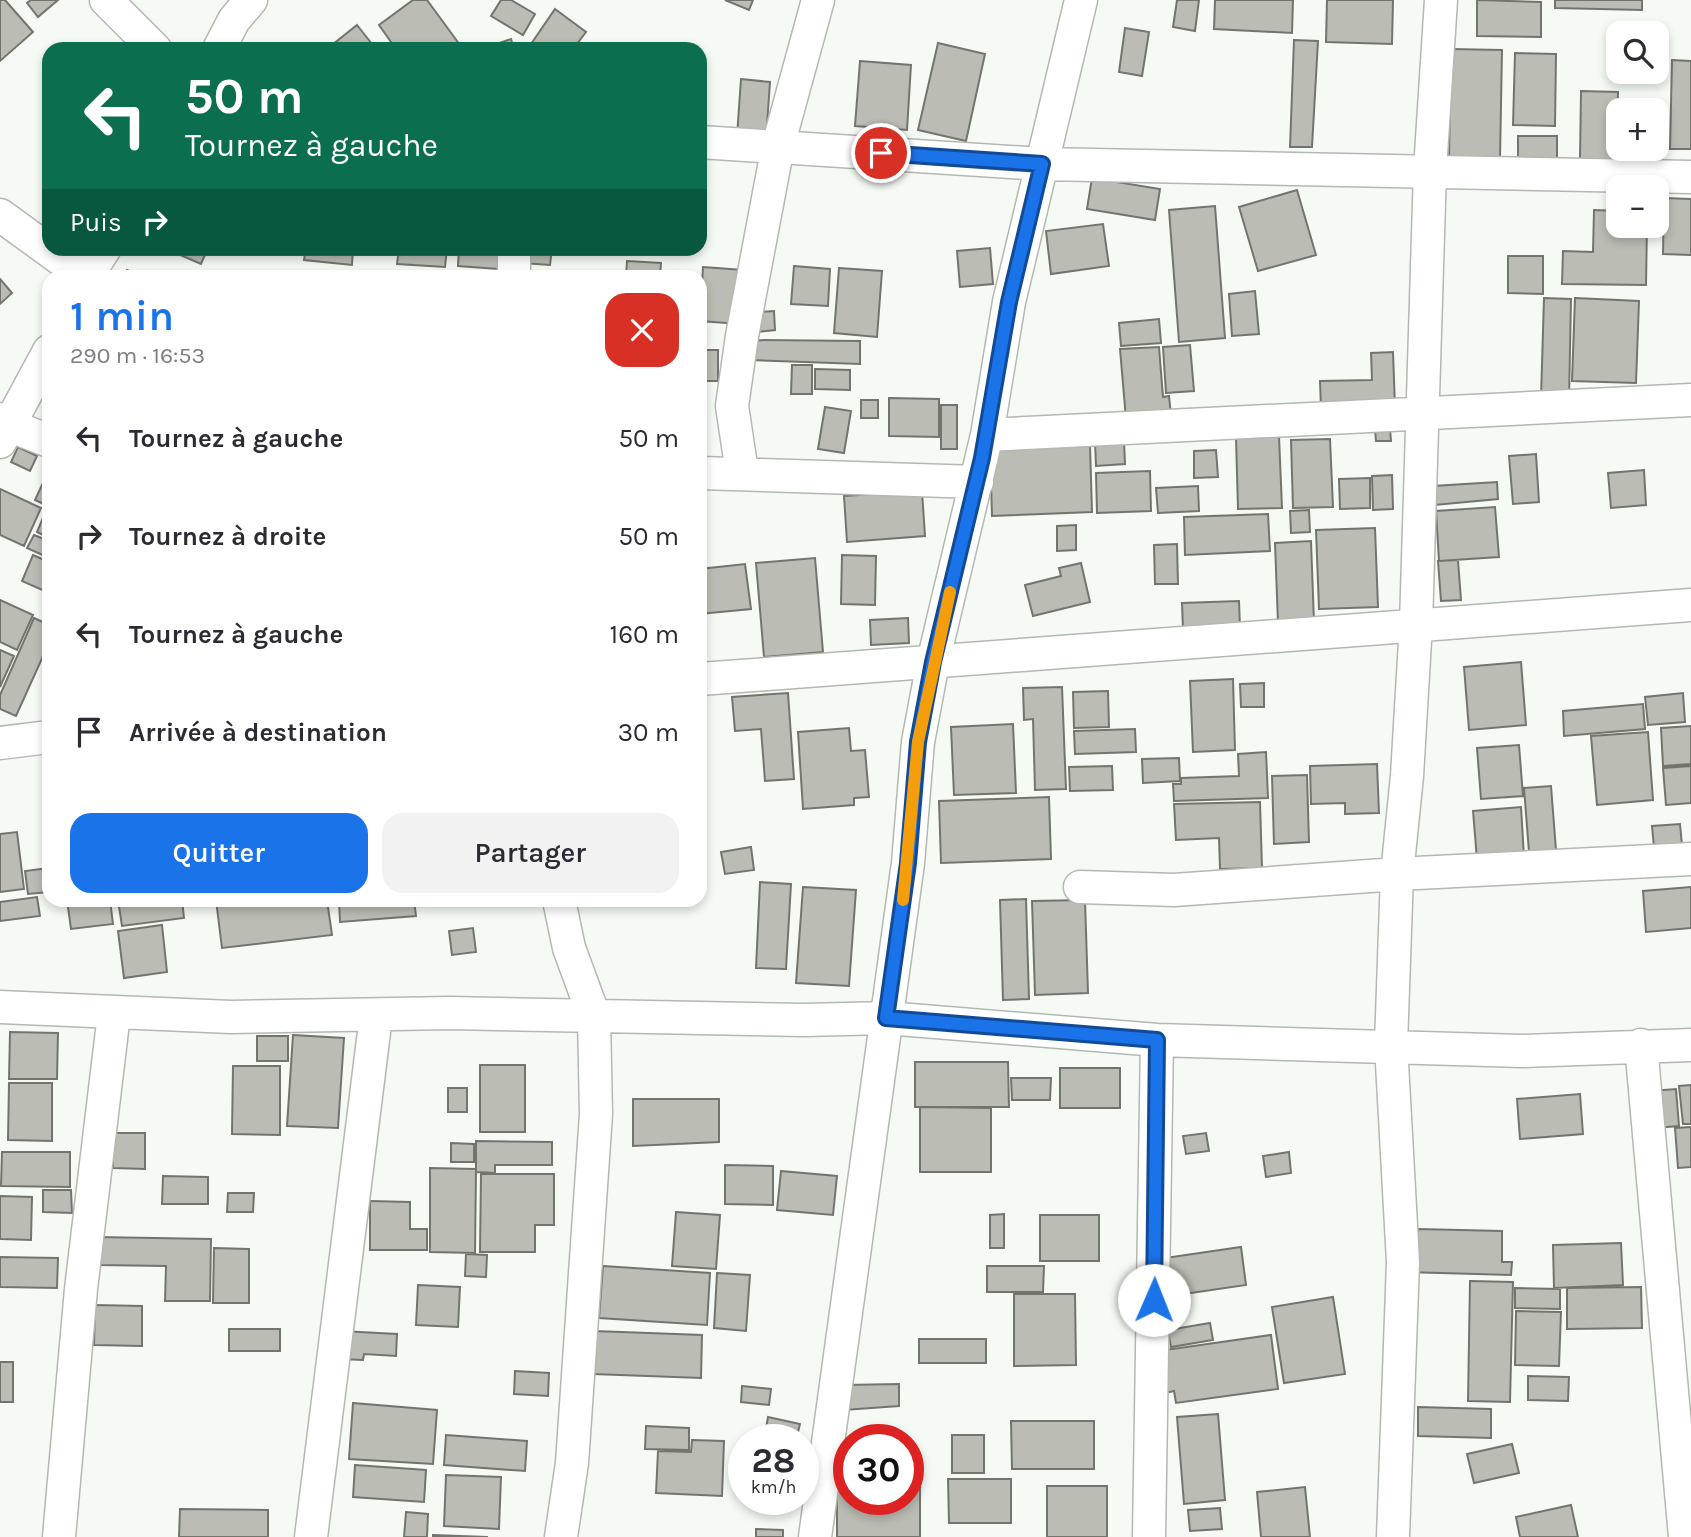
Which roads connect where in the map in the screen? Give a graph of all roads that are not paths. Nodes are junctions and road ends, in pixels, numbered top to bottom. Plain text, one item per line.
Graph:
1 (106, 0) edge
2 (251, 0) edge
3 (818, 0) edge
4 (1081, 0) edge
5 (1441, 0) edge
6 (148, 42) edge
7 (223, 42) edge
8 (707, 142) edge
9 (778, 146) junction
10 (1042, 164) junction
11 (1430, 170) junction
12 (1691, 177) edge
13 (0, 215) edge
14 (42, 245) edge
15 (58, 256) edge
16 (78, 270) edge
17 (42, 363) edge
18 (1691, 400) edge
19 (1422, 412) junction
20 (4, 429) edge
21 (986, 435) junction
22 (42, 439) edge
23 (742, 472) junction
24 (707, 473) edge
25 (977, 482) junction
26 (1691, 605) edge
27 (1416, 624) junction
28 (933, 662) junction
29 (707, 678) edge
30 (42, 738) edge
31 (0, 743) edge
32 (1691, 859) edge
33 (1397, 874) junction
34 (1080, 887) dead end
35 (560, 907) edge
36 (0, 1007) edge
37 (114, 1014) junction
38 (376, 1016) junction
39 (594, 1016) junction
40 (886, 1018) junction
41 (1157, 1040) junction
42 (1391, 1045) junction
43 (1642, 1045) junction
44 (1691, 1045) edge
45 (59, 1537) edge
46 (311, 1537) edge
47 (561, 1537) edge
48 (815, 1537) edge
49 (1149, 1537) edge
50 (1393, 1537) edge
51 (1685, 1537) edge

1 - 6 street
2 - 7 street
3 - 9 street
4 - 10 street
5 - 11 street
8 - 9 street
9 - 10 street
9 - 23 street
10 - 11 street
10 - 21 street
11 - 12 street
11 - 19 street
13 - 14 street
15 - 16 street
17 - 20 street
18 - 19 street
19 - 21 street
19 - 27 street
20 - 22 street
21 - 25 street
23 - 24 street
23 - 25 street
25 - 28 street
26 - 27 street
27 - 28 street
27 - 33 street
28 - 29 street
28 - 40 street
30 - 31 street
32 - 33 street
33 - 34 street
33 - 42 street
35 - 39 street
36 - 37 street
37 - 38 street
37 - 45 street
38 - 39 street
38 - 46 street
39 - 40 street
39 - 47 street
40 - 41 street
40 - 48 street
41 - 42 street
41 - 49 street
42 - 43 street
42 - 50 street
43 - 44 street
43 - 51 street

